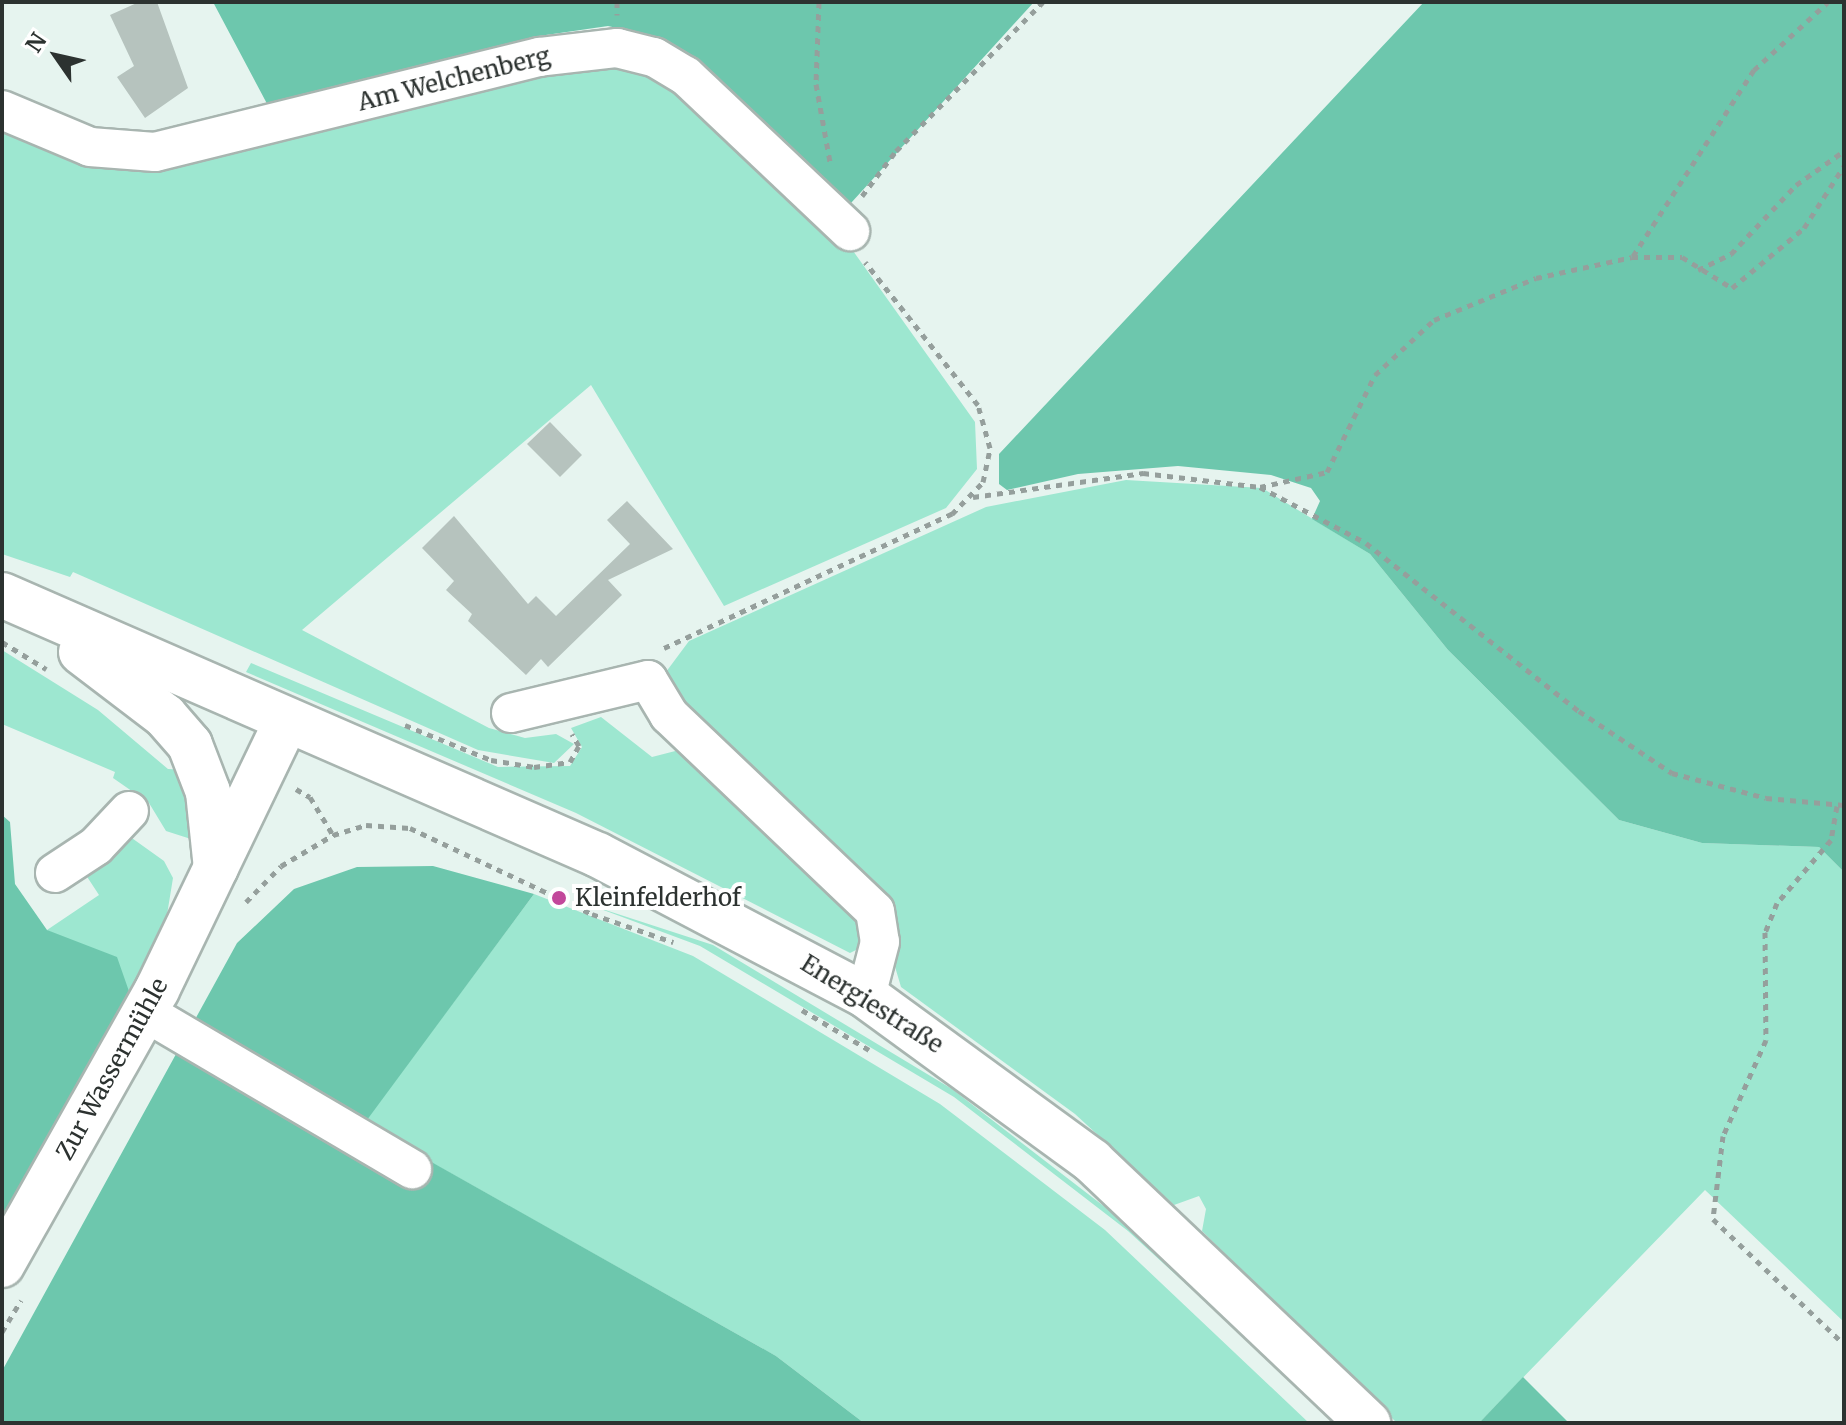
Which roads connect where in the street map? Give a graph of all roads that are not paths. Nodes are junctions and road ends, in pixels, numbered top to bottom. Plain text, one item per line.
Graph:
1 (2, 110) edge
2 (850, 231) road end
3 (2, 598) edge
4 (511, 713) dead end
5 (286, 722) junction
6 (129, 811) dead end
7 (216, 869) junction
8 (55, 873) dead end
9 (866, 996) junction
10 (145, 1012) junction
11 (412, 1169) dead end
12 (2, 1265) edge
13 (1368, 1423) edge

1 - 2 street, Am Welchenberg
3 - 5 main road, Energiestraße
3 - 7 main road
4 - 9 street
5 - 7 main road, Zur Wassermühle
5 - 9 main road, Energiestraße
6 - 8 street
7 - 10 main road, Zur Wassermühle
9 - 13 main road, Energiestraße
10 - 11 street
10 - 12 main road, Zur Wassermühle

